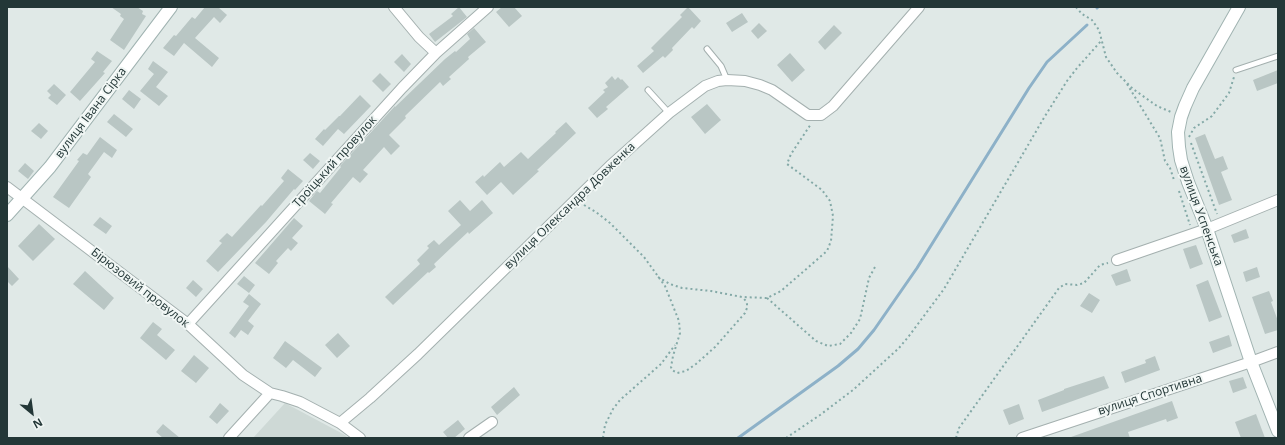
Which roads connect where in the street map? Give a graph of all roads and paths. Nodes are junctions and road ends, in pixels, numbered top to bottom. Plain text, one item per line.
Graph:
1 (171, 7) edge
2 (394, 7) edge
3 (488, 7) edge
4 (919, 7) edge
5 (1076, 7) edge
6 (1239, 7) edge
7 (1102, 41) junction
8 (707, 49) dead end
9 (436, 53) junction
10 (1278, 56) edge
11 (1236, 70) joint
12 (727, 80) junction
13 (1127, 84) junction
14 (648, 90) dead end
15 (669, 113) junction
16 (821, 115) junction
17 (1181, 117) junction
18 (1176, 183) dead end
19 (7, 187) edge
20 (1178, 191) dead end
21 (24, 198) junction
22 (1278, 200) edge
23 (572, 203) junction
24 (7, 215) edge
25 (1220, 224) junction
26 (1207, 229) junction
27 (1193, 234) junction
28 (1117, 260) joint
29 (875, 267) dead end
30 (658, 276) junction
31 (742, 297) junction
32 (767, 298) junction
33 (188, 324) junction
34 (677, 343) junction
35 (1278, 352) edge
36 (1251, 362) junction
37 (270, 393) junction
38 (492, 422) dead end
39 (340, 423) junction
40 (1278, 431) edge
41 (229, 438) edge
42 (360, 438) edge
43 (469, 438) edge
44 (603, 438) edge
45 (786, 438) edge
46 (956, 438) edge
47 (1022, 438) edge

1 - 21 street, вулиця Івана Сірка
2 - 9 street
3 - 9 street, Троїцький провулок
4 - 16 street
5 - 7 path
6 - 17 street, вулиця Успенська
7 - 13 path
7 - 45 path
8 - 12 lane
9 - 33 street, Троїцький провулок
10 - 11 lane
11 - 25 path
12 - 15 street, вулиця Олександра Довженка
12 - 16 street, вулиця Олександра Довженка
13 - 17 path
13 - 18 path
14 - 15 lane
15 - 23 street, вулиця Олександра Довженка
16 - 32 path
17 - 26 street, вулиця Успенська
19 - 21 street, Бірюзовий провулок
20 - 27 path
21 - 24 street, вулиця Івана Сірка
21 - 33 street, Бірюзовий провулок
22 - 25 street
23 - 30 path
23 - 39 street, вулиця Олександра Довженка
25 - 26 street
26 - 27 street
26 - 36 street, вулиця Успенська
27 - 28 street
28 - 46 path
29 - 32 path
30 - 31 path
30 - 34 path
31 - 32 path
31 - 34 path
33 - 37 street, Бірюзовий провулок
34 - 44 path
35 - 36 street, вулиця Спортивна
36 - 40 street, вулиця Успенська
36 - 47 street, вулиця Спортивна
37 - 39 street
37 - 41 street
38 - 43 street
39 - 42 street

